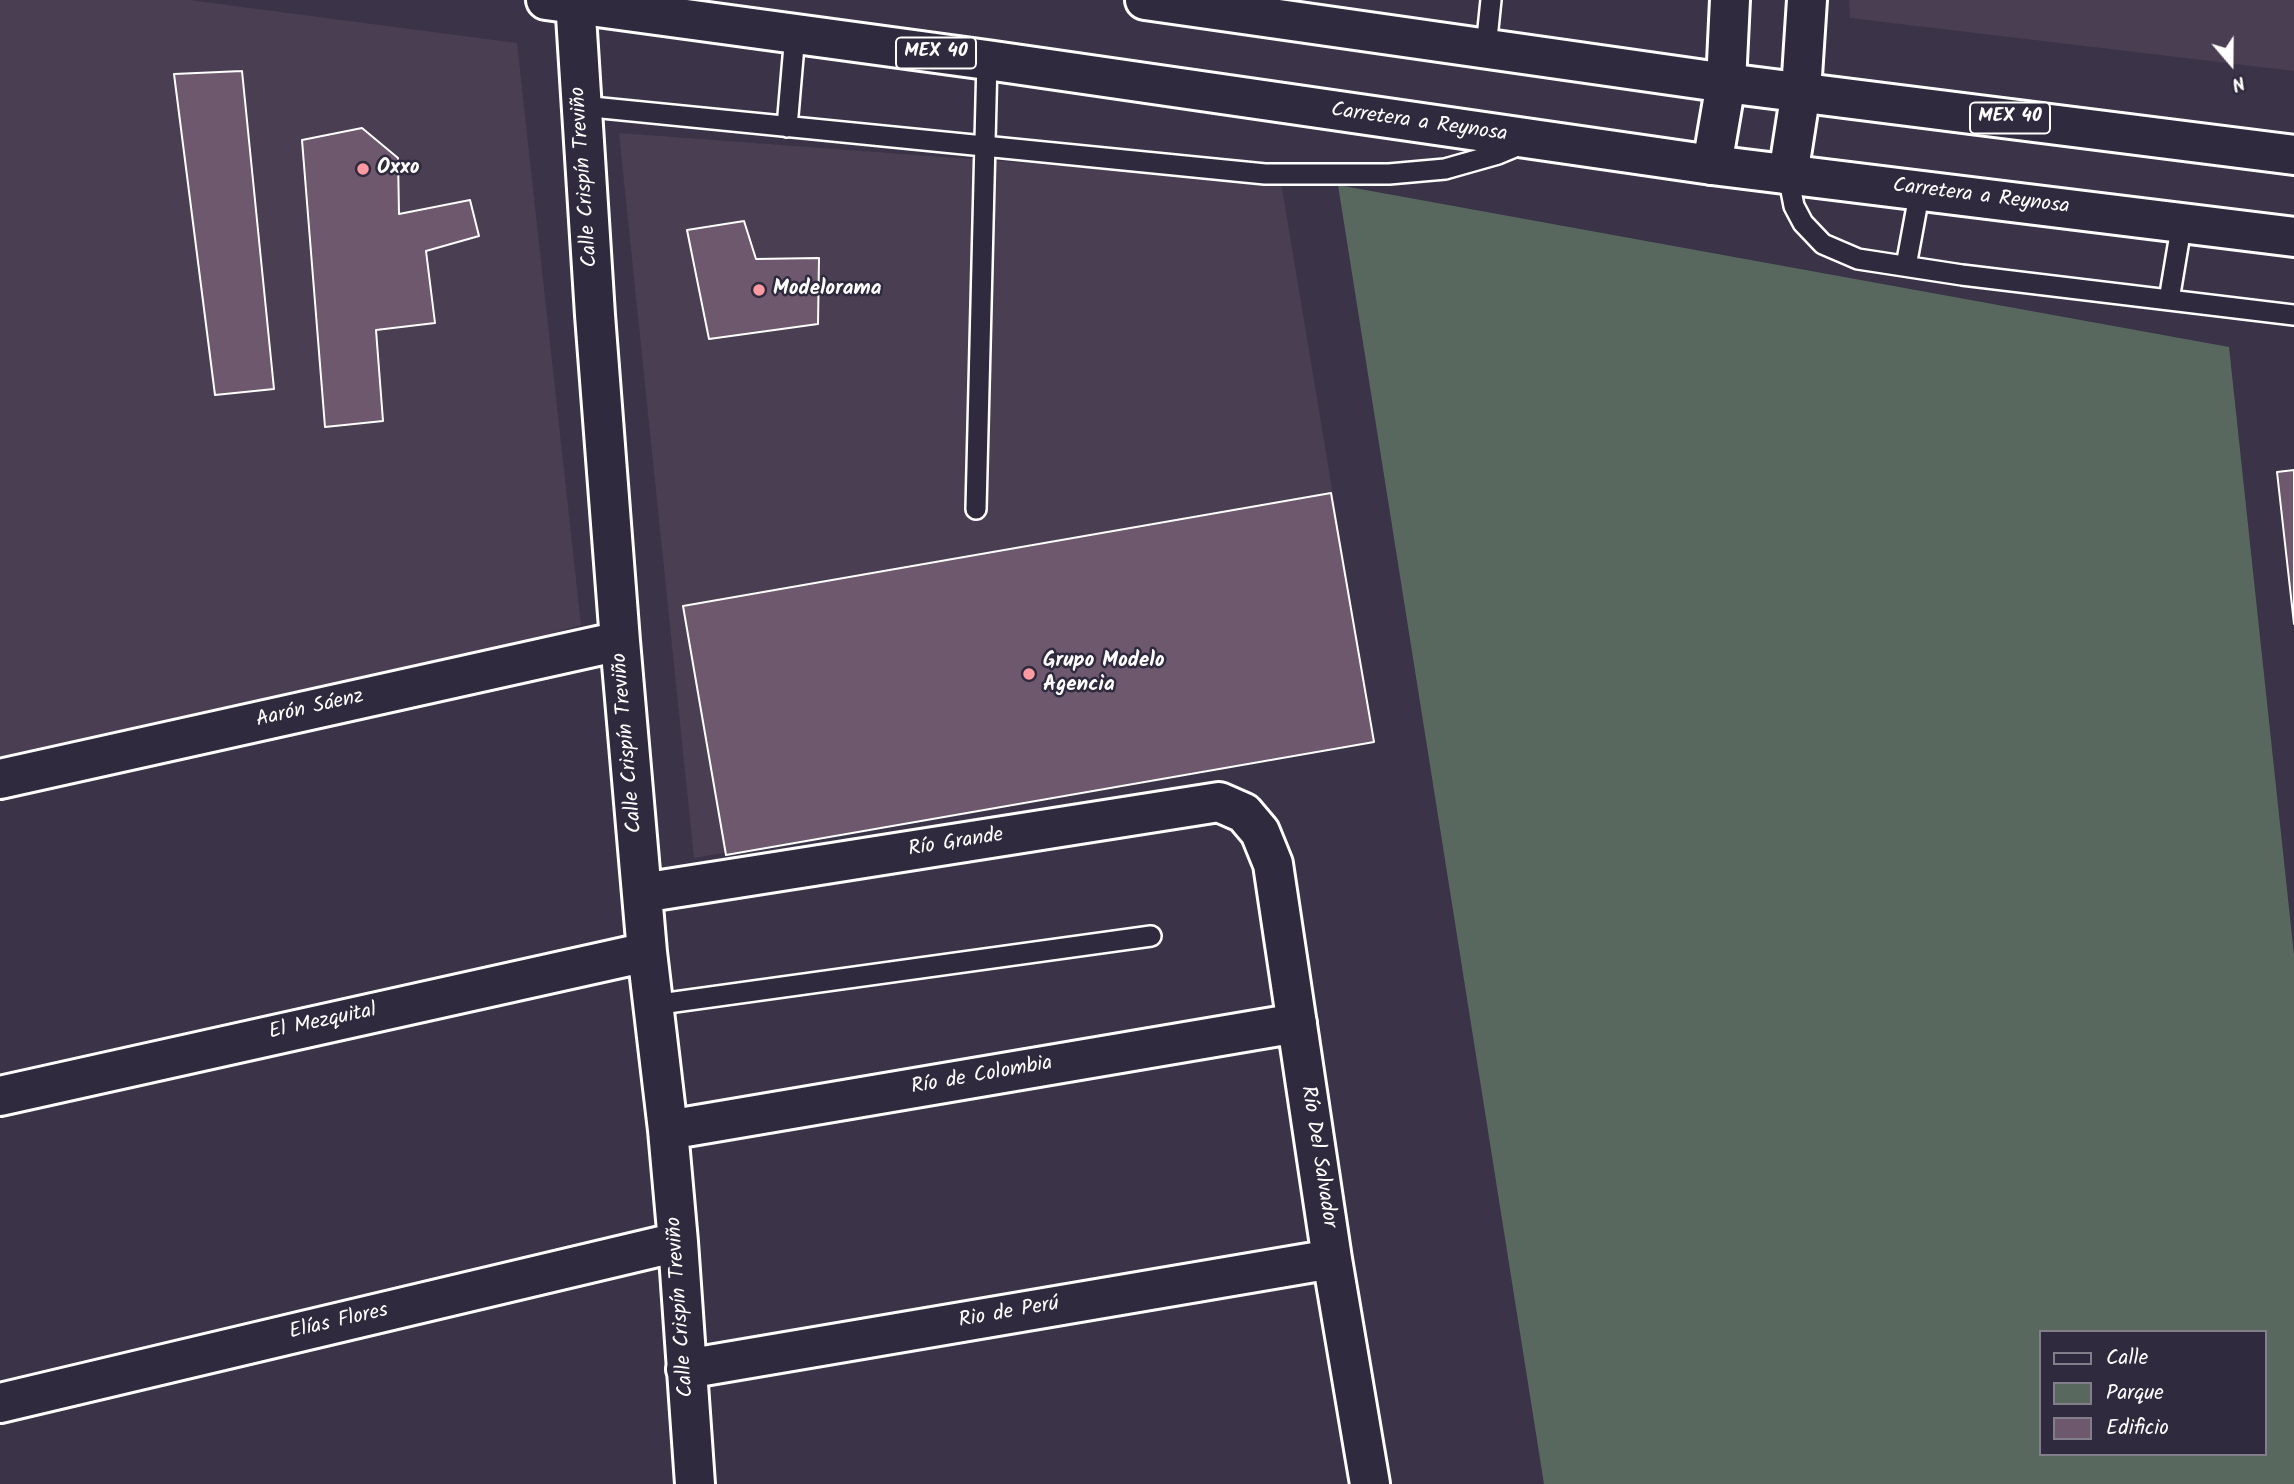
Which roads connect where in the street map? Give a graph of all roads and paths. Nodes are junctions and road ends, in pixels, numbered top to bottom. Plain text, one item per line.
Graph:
1 (1145, 0) edge
2 (1491, 0) edge
3 (1730, 0) edge
4 (1807, 0) edge
5 (565, 1) edge
6 (1249, 7) edge
7 (795, 34) junction
8 (1486, 48) junction
9 (987, 60) junction
10 (1726, 83) junction
11 (1801, 91) junction
12 (582, 106) junction
13 (787, 127) junction
14 (1532, 140) junction
15 (984, 146) junction
16 (2294, 155) edge
17 (1712, 165) junction
18 (1788, 174) junction
19 (1920, 190) junction
20 (2182, 222) junction
21 (2294, 237) edge
22 (1906, 266) junction
23 (2169, 300) junction
24 (2294, 315) edge
25 (976, 509) dead end
26 (620, 641) junction
27 (0, 779) edge
28 (1261, 832) joint
29 (642, 893) junction
30 (1151, 936) dead end
31 (647, 952) junction
32 (653, 1005) junction
33 (1297, 1023) junction
34 (0, 1096) edge
35 (668, 1130) junction
36 (678, 1242) junction
37 (1332, 1259) junction
38 (687, 1369) junction
39 (0, 1403) edge
40 (695, 1484) edge
41 (1370, 1484) edge

1 - 6 street, MEX 40
2 - 8 lane
3 - 10 street
4 - 11 street
5 - 7 street, Carretera a Reynosa / MEX 40
5 - 12 street, Calle Crispín Treviño
6 - 8 street, MEX 40
7 - 9 street, Carretera a Reynosa / MEX 40
7 - 13 lane
8 - 10 street, MEX 40
9 - 14 street, Carretera a Reynosa / MEX 40
9 - 15 lane
10 - 11 street, MEX 40
10 - 17 street
11 - 16 street, MEX 40
11 - 18 street
12 - 13 lane
12 - 26 street, Calle Crispín Treviño
13 - 15 lane
14 - 15 lane
14 - 17 street, Carretera a Reynosa / MEX 40
15 - 25 lane
17 - 18 street, Carretera a Reynosa / MEX 40
18 - 19 street, Carretera a Reynosa / MEX 40
18 - 22 lane
19 - 20 street, Carretera a Reynosa / MEX 40
19 - 22 lane
20 - 21 street, Carretera a Reynosa / MEX 40
20 - 23 lane
22 - 23 lane
23 - 24 lane
26 - 27 street, Aarón Sáenz
26 - 29 street, Calle Crispín Treviño
28 - 29 street, Río Grande
28 - 33 street, Río Del Salvador
29 - 31 street, Calle Crispín Treviño
30 - 32 lane
31 - 32 street, Calle Crispín Treviño
31 - 34 street, El Mezquital
32 - 35 street, Calle Crispín Treviño
33 - 35 street, Río de Colombia
33 - 37 street, Río Del Salvador
35 - 36 street, Calle Crispín Treviño
36 - 38 street, Calle Crispín Treviño
36 - 39 street, Elías Flores
37 - 38 street, Rio de Perú
37 - 41 street, Río Del Salvador
38 - 40 street, Calle Crispín Treviño

